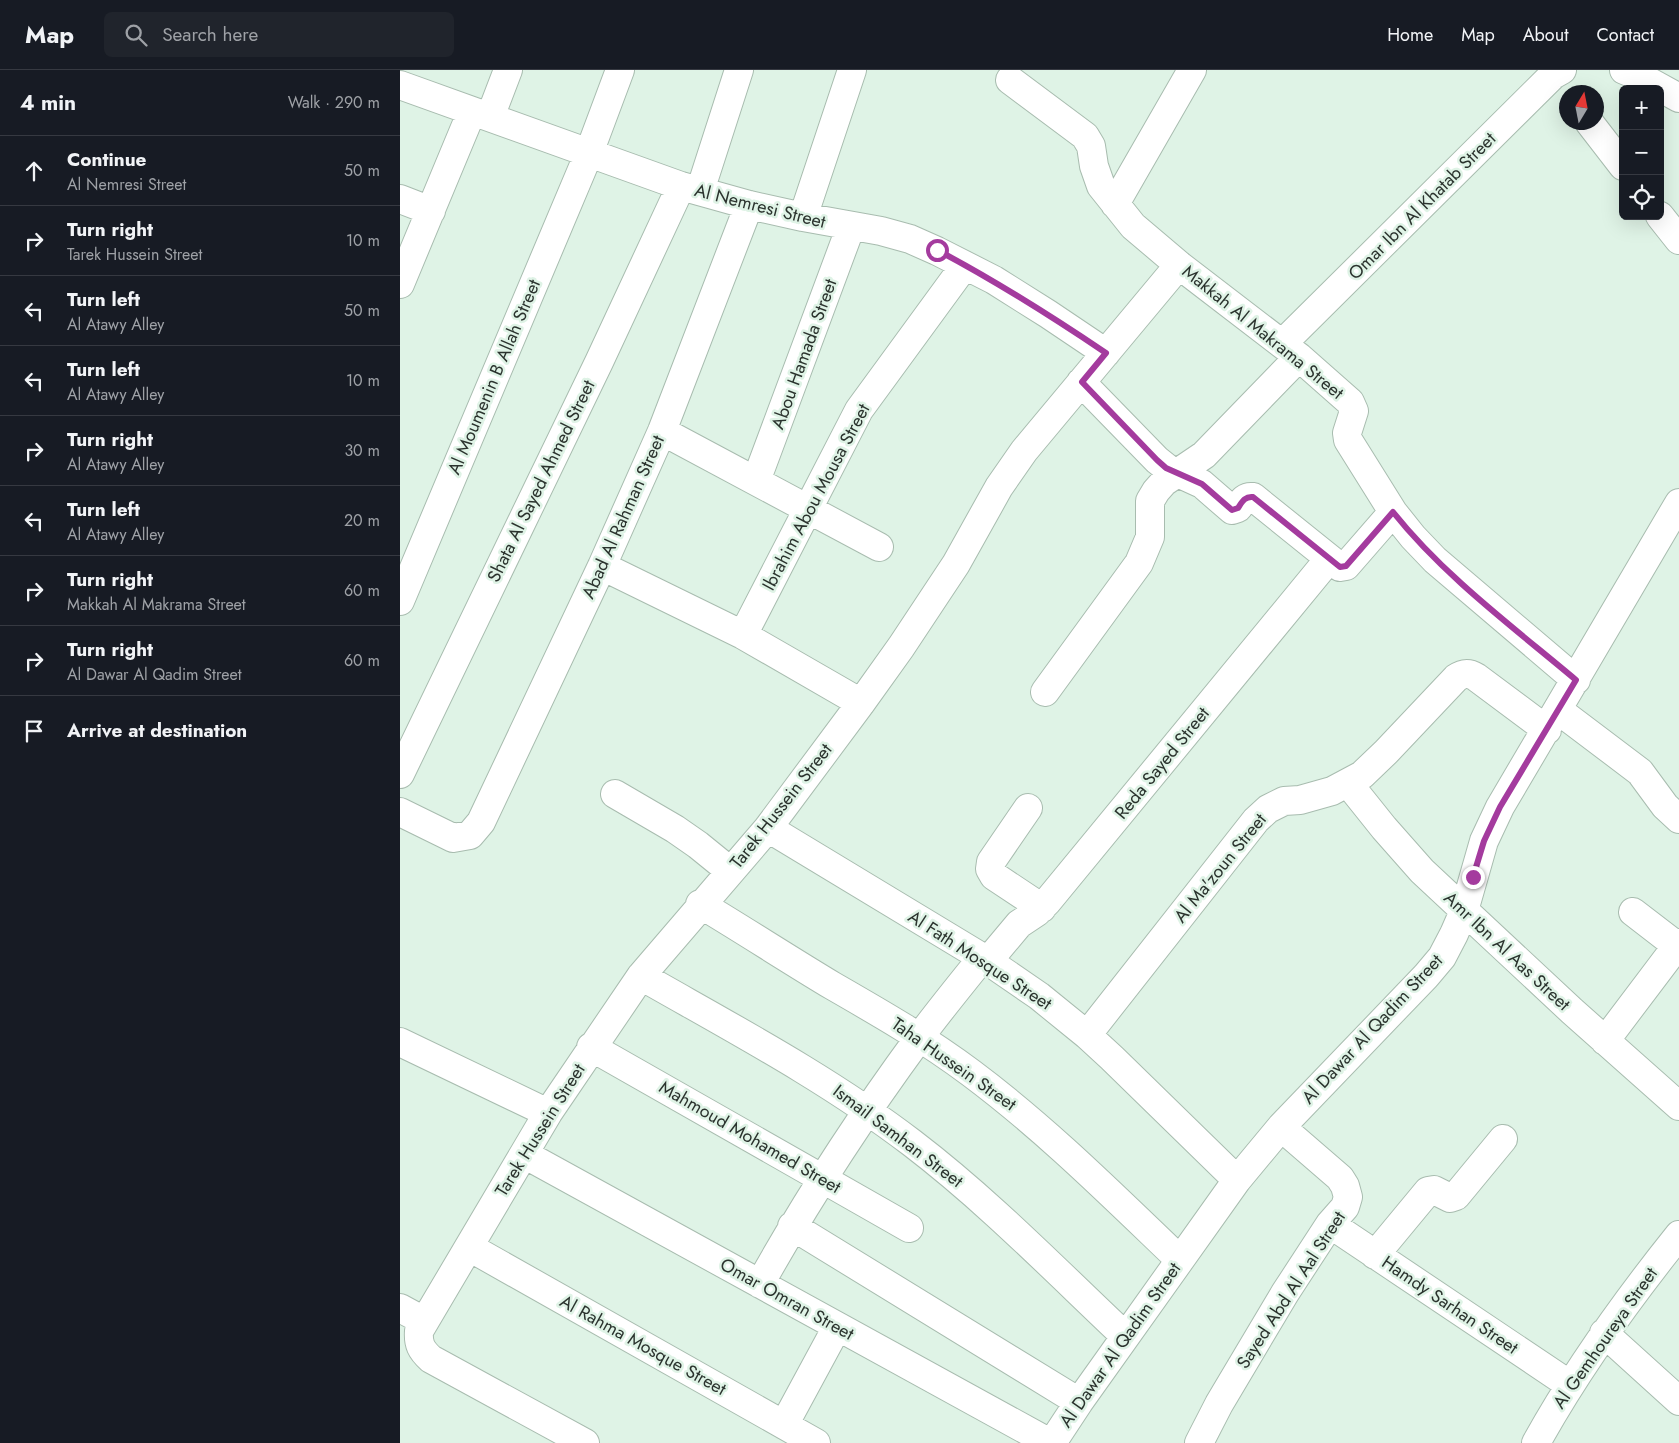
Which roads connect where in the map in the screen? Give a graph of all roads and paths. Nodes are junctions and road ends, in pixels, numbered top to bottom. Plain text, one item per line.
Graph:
1 (405, 70) edge
2 (508, 70) edge
3 (620, 70) edge
4 (738, 70) edge
5 (852, 70) edge
6 (1192, 70) edge
7 (1624, 70) edge
8 (1560, 79) edge
9 (1010, 80) dead end
10 (400, 84) edge
11 (1679, 98) edge
12 (481, 114) junction
13 (1595, 130) edge
14 (589, 153) junction
15 (1619, 161) edge
16 (691, 189) junction
17 (400, 199) edge
18 (1115, 204) junction
19 (749, 205) junction
20 (431, 211) junction
21 (802, 217) junction
22 (1663, 220) edge
23 (851, 226) junction
24 (1679, 240) edge
25 (965, 265) junction
26 (1179, 265) junction
27 (400, 284) edge
28 (1291, 350) junction
29 (1106, 353) junction
30 (1082, 382) junction
31 (662, 431) junction
32 (1178, 473) junction
33 (756, 481) junction
34 (1679, 503) edge
35 (808, 509) junction
36 (1393, 512) junction
37 (879, 547) dead end
38 (1329, 560) junction
39 (602, 566) junction
40 (400, 601) edge
41 (743, 635) junction
42 (1576, 680) junction
43 (1045, 692) dead end
44 (861, 703) junction
45 (1552, 720) junction
46 (400, 774) edge
47 (1348, 783) junction
48 (615, 794) dead end
49 (1028, 808) dead end
50 (400, 812) edge
51 (1679, 819) edge
52 (768, 828) junction
53 (730, 871) junction
54 (700, 904) junction
55 (1042, 908) junction
56 (1464, 911) junction
57 (1633, 912) dead end
58 (1678, 944) edge
59 (985, 959) junction
60 (641, 976) junction
61 (1087, 1035) junction
62 (920, 1037) junction
63 (1605, 1041) junction
64 (400, 1042) edge
65 (591, 1047) junction
66 (1679, 1106) edge
67 (867, 1110) junction
68 (548, 1113) junction
69 (1281, 1127) junction
70 (1503, 1139) dead end
71 (524, 1154) junction
72 (822, 1178) junction
73 (1237, 1180) junction
74 (1330, 1224) junction
75 (792, 1226) junction
76 (909, 1228) dead end
77 (1679, 1235) edge
78 (469, 1247) junction
79 (1375, 1255) junction
80 (1180, 1260) junction
81 (760, 1284) junction
82 (400, 1308) edge
83 (424, 1321) junction
84 (837, 1326) junction
85 (1604, 1333) junction
86 (1126, 1336) junction
87 (1570, 1385) junction
88 (1679, 1401) edge
89 (1079, 1402) junction
90 (784, 1425) junction
91 (584, 1443) edge
92 (816, 1443) edge
93 (1051, 1443) edge
94 (1199, 1443) edge
95 (1536, 1443) edge

1 - 10 street
2 - 12 street
3 - 14 street, Al Moumenin B Allah Street
4 - 16 street, Shata Al Sayed Ahmed Street
5 - 21 street
6 - 18 street
7 - 11 street
8 - 28 street, Omar Ibn Al Khatab Street
9 - 18 street, Makkah Al Makrama Street
10 - 12 street, Al Nemresi Street
12 - 14 street, Al Nemresi Street
12 - 20 street
13 - 15 street
14 - 16 street, Al Nemresi Street
14 - 40 street, Al Moumenin B Allah Street
16 - 19 street, Al Nemresi Street
16 - 46 street, Shata Al Sayed Ahmed Street
17 - 20 street
18 - 26 street, Makkah Al Makrama Street
19 - 21 street, Al Nemresi Street
19 - 31 street, Abad Al Rahman Street
20 - 27 street
21 - 23 street, Al Nemresi Street
22 - 24 street
23 - 25 street, Al Nemresi Street
23 - 33 street, Abou Hamada Street
25 - 29 street, Al Nemresi Street
25 - 35 street, Ibrahim Abou Mousa Street
26 - 28 street, Makkah Al Makrama Street
26 - 29 street, Tarek Hussein Street
28 - 32 street, Omar Ibn Al Khatab Street
28 - 36 street, Makkah Al Makrama Street
29 - 30 street, Tarek Hussein Street
30 - 32 street
30 - 44 street, Tarek Hussein Street
31 - 33 street
31 - 39 street, Abad Al Rahman Street
32 - 38 street
32 - 43 street, Omar Ibn Al Khatab Street
33 - 35 street
34 - 42 street, Al Dawar Al Qadim Street
35 - 37 street
35 - 41 street, Ibrahim Abou Mousa Street
36 - 38 street
36 - 42 street, Makkah Al Makrama Street
38 - 55 street, Reda Sayed Street
39 - 41 street
39 - 50 street, Abad Al Rahman Street
41 - 44 street
42 - 45 street, Al Dawar Al Qadim Street
44 - 52 street, Tarek Hussein Street
45 - 47 street, Al Ma'zoun Street
45 - 51 street, Al Ma'zoun Street
45 - 56 street, Al Dawar Al Qadim Street
47 - 56 street, Amr Ibn Al Aas Street
47 - 61 street, Al Ma'zoun Street
48 - 53 street
49 - 55 street
52 - 53 street, Tarek Hussein Street
52 - 59 street, Al Fath Mosque Street
53 - 54 street, Tarek Hussein Street
54 - 60 street, Tarek Hussein Street
54 - 62 street, Taha Hussein Street
55 - 59 street, Reda Sayed Street
56 - 63 street, Amr Ibn Al Aas Street
56 - 69 street, Al Dawar Al Qadim Street
57 - 58 street
58 - 63 street
59 - 61 street, Al Fath Mosque Street
59 - 62 street, Reda Sayed Street
60 - 65 street, Tarek Hussein Street
60 - 67 street, Ismail Samhan Street
61 - 73 street, Al Fath Mosque Street
62 - 67 street, Reda Sayed Street
62 - 80 street, Taha Hussein Street
63 - 66 street, Amr Ibn Al Aas Street
64 - 68 street
65 - 68 street, Tarek Hussein Street
65 - 72 street, Mahmoud Mohamed Street
67 - 72 street, Reda Sayed Street
67 - 86 street, Ismail Samhan Street
68 - 71 street, Tarek Hussein Street
69 - 73 street, Al Dawar Al Qadim Street
69 - 74 street, Sayed Abd Al Aal Street
70 - 79 street
71 - 78 street, Tarek Hussein Street
71 - 81 street, Omar Omran Street
72 - 75 street, Reda Sayed Street
72 - 76 street, Mahmoud Mohamed Street
73 - 80 street, Al Dawar Al Qadim Street
74 - 79 street, Hamdy Sarhan Street
74 - 94 street, Sayed Abd Al Aal Street
75 - 81 street, Reda Sayed Street
75 - 89 street
77 - 85 street, Al Gemhoureya Street
78 - 83 street, Tarek Hussein Street
78 - 90 street, Al Rahma Mosque Street
79 - 87 street, Hamdy Sarhan Street
80 - 86 street, Al Dawar Al Qadim Street
81 - 84 street, Omar Omran Street
82 - 83 street
83 - 91 street, Tarek Hussein Street
84 - 90 street
84 - 93 street, Omar Omran Street
85 - 87 street, Al Gemhoureya Street
85 - 88 street
86 - 89 street, Al Dawar Al Qadim Street
87 - 95 street, Al Gemhoureya Street
89 - 93 street, Al Dawar Al Qadim Street
90 - 92 street, Al Rahma Mosque Street

